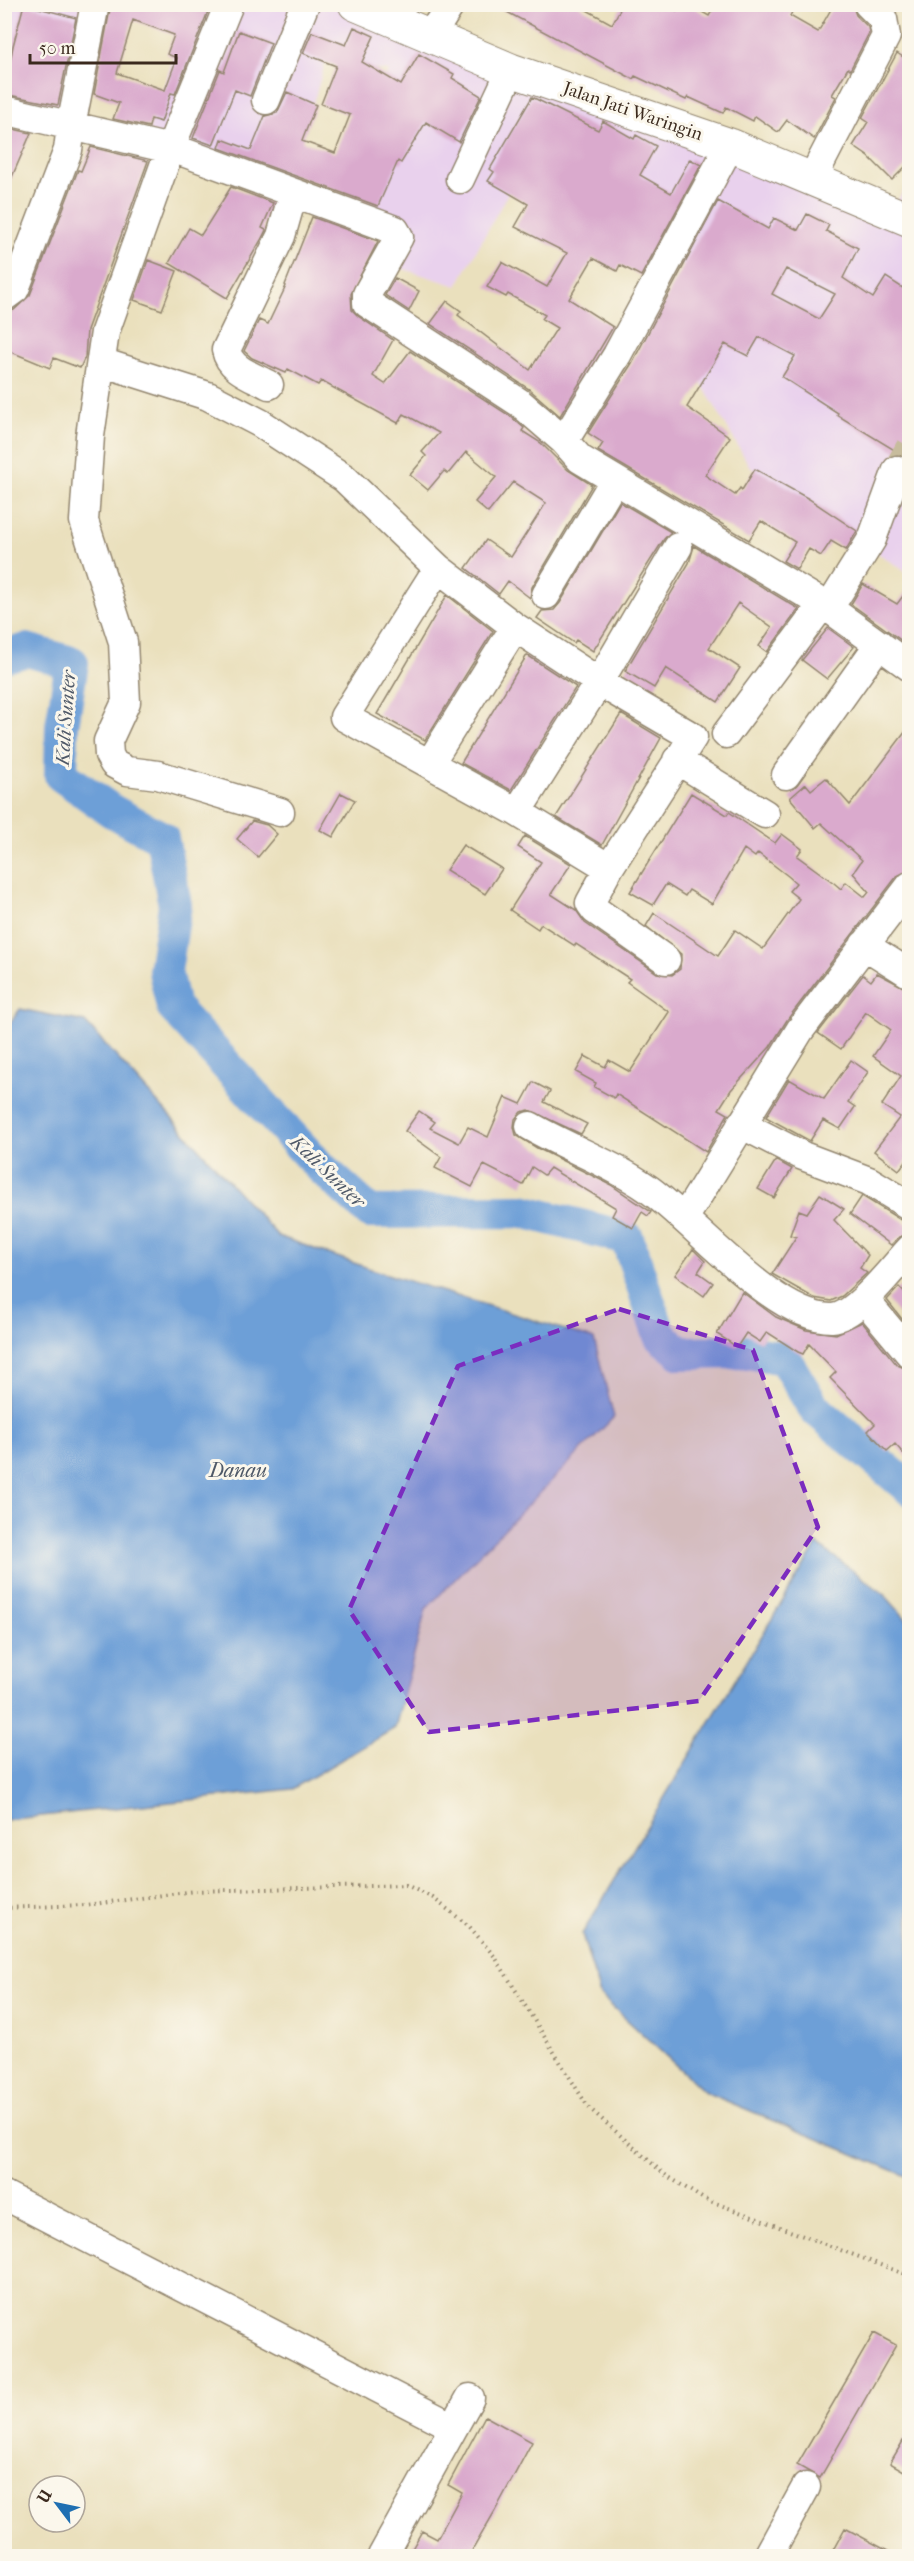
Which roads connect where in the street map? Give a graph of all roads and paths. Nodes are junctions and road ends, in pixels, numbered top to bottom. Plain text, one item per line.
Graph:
1 (95, 4) edge
2 (229, 4) edge
3 (305, 4) edge
4 (356, 4) edge
5 (451, 4) edge
6 (868, 4) edge
7 (431, 35) junction
8 (511, 70) junction
9 (266, 100) dead end
10 (4, 110) edge
11 (71, 126) junction
12 (730, 145) junction
13 (170, 148) junction
14 (460, 179) dead end
15 (812, 179) junction
16 (293, 194) junction
17 (909, 220) edge
18 (4, 297) edge
19 (101, 362) junction
20 (269, 385) dead end
21 (564, 441) junction
22 (897, 470) tunnel mouth
23 (614, 481) junction
24 (678, 546) dead end
25 (438, 568) junction
26 (546, 596) dead end
27 (826, 606) junction
28 (514, 627) junction
29 (879, 644) junction
30 (909, 667) edge
31 (599, 682) junction
32 (726, 734) dead end
33 (677, 760) junction
34 (430, 763) junction
35 (786, 775) dead end
36 (280, 812) dead end
37 (517, 812) junction
38 (765, 814) dead end
39 (609, 868) junction
40 (909, 886) edge
41 (864, 945) junction
42 (666, 960) dead end
43 (909, 974) edge
44 (741, 1124) junction
45 (530, 1126) dead end
46 (909, 1206) edge
47 (685, 1217) junction
48 (909, 1250) edge
49 (864, 1299) junction
50 (909, 1354) edge
51 (4, 1908) edge
52 (4, 2195) edge
53 (909, 2276) edge
54 (470, 2398) dead end
55 (453, 2427) junction
56 (806, 2487) dead end
57 (382, 2556) edge
58 (768, 2556) edge

1 - 11 street
2 - 13 street
3 - 9 street
4 - 7 main road, Jalan Jati Waringin
5 - 7 street
6 - 15 street
7 - 8 main road, Jalan Jati Waringin
8 - 12 main road, Jalan Jati Waringin
8 - 14 street
10 - 11 street
11 - 13 street
11 - 18 street
12 - 15 main road, Jalan Jati Waringin
12 - 21 street
13 - 16 street
13 - 19 street
15 - 17 main road, Jalan Jati Waringin
16 - 20 street
16 - 21 street
19 - 25 street
19 - 36 street
21 - 23 street
22 - 27 street
23 - 26 street
23 - 27 street
24 - 31 street
25 - 28 street
25 - 34 street
27 - 29 street
27 - 32 street
28 - 31 street
28 - 34 street
29 - 30 street
29 - 35 street
31 - 33 street
31 - 37 street
33 - 38 street
33 - 39 street
34 - 37 street
37 - 39 street
39 - 42 street
40 - 41 street
41 - 43 street
41 - 44 street
44 - 46 street
44 - 47 street
45 - 47 street
47 - 49 street
48 - 49 street
49 - 50 street
51 - 53 path
52 - 55 street
54 - 55 street
55 - 57 street
56 - 58 street

